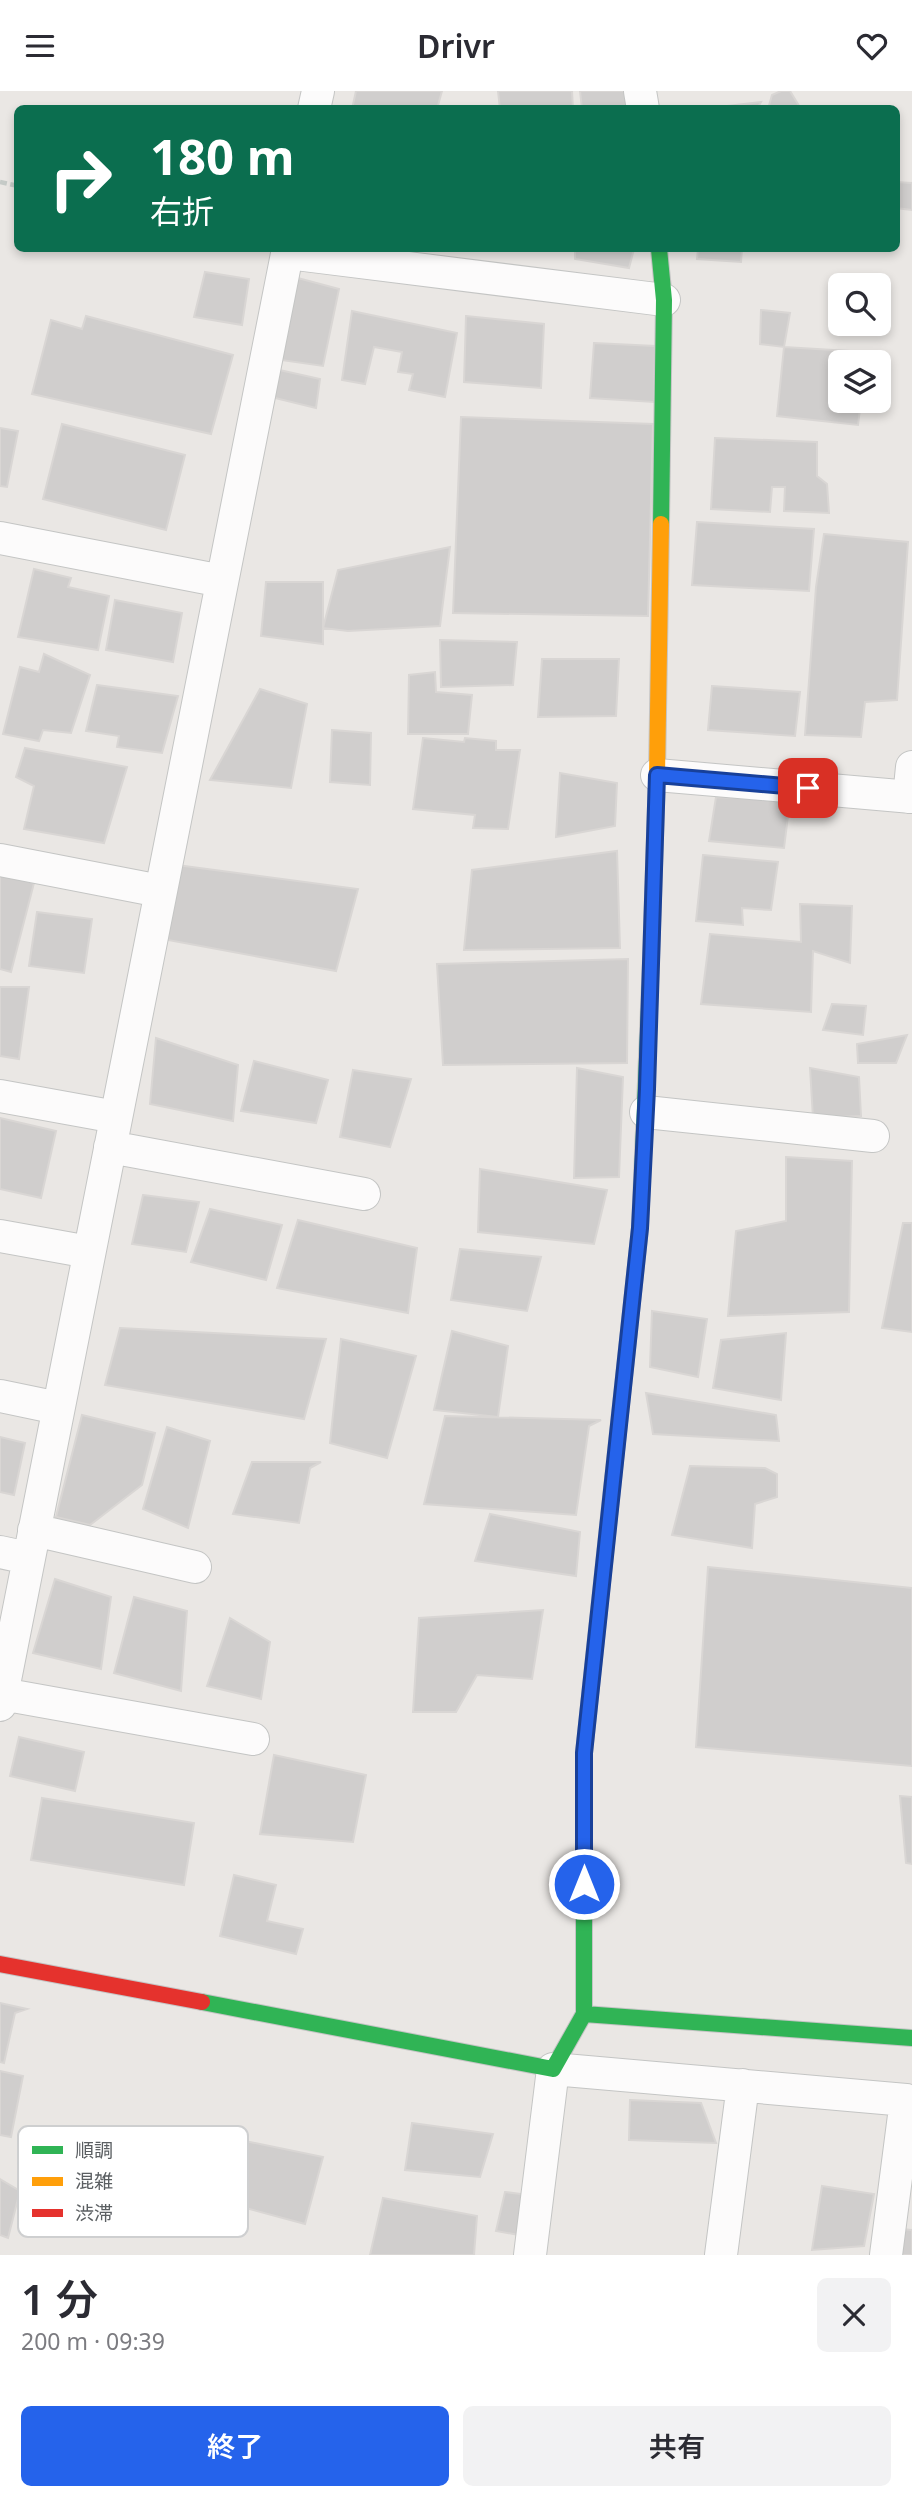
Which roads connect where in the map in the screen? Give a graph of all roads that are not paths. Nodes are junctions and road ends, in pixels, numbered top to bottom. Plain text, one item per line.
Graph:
1 (288, 252) edge
2 (296, 252) edge
3 (659, 252) edge
4 (664, 300) junction
5 (0, 538) edge
6 (222, 581) junction
7 (657, 775) junction
8 (911, 787) edge
9 (0, 860) edge
10 (160, 891) junction
11 (0, 1096) edge
12 (646, 1112) junction
13 (113, 1132) junction
14 (873, 1136) dead end
15 (364, 1194) dead end
16 (0, 1236) edge
17 (89, 1252) junction
18 (0, 1396) edge
19 (58, 1408) junction
20 (20, 1547) edge
21 (195, 1567) dead end
22 (2, 1689) edge
23 (253, 1739) dead end
24 (0, 1964) edge
25 (584, 2014) junction
26 (912, 2038) edge
27 (553, 2069) junction
28 (743, 2085) junction
29 (530, 2255) edge
30 (721, 2255) edge
31 (886, 2255) edge

1 - 6 street
2 - 4 street
3 - 4 street
4 - 7 street
5 - 6 street
6 - 10 street
7 - 8 street
7 - 12 street
9 - 10 street
10 - 13 street
11 - 13 street
12 - 14 street
12 - 25 street
13 - 15 street
13 - 17 street
16 - 17 street
17 - 19 street
18 - 19 street
19 - 20 street
20 - 21 street
20 - 22 street
22 - 23 street
24 - 27 street
25 - 26 street
25 - 27 street
27 - 28 street
27 - 29 street
28 - 30 street
28 - 31 street

